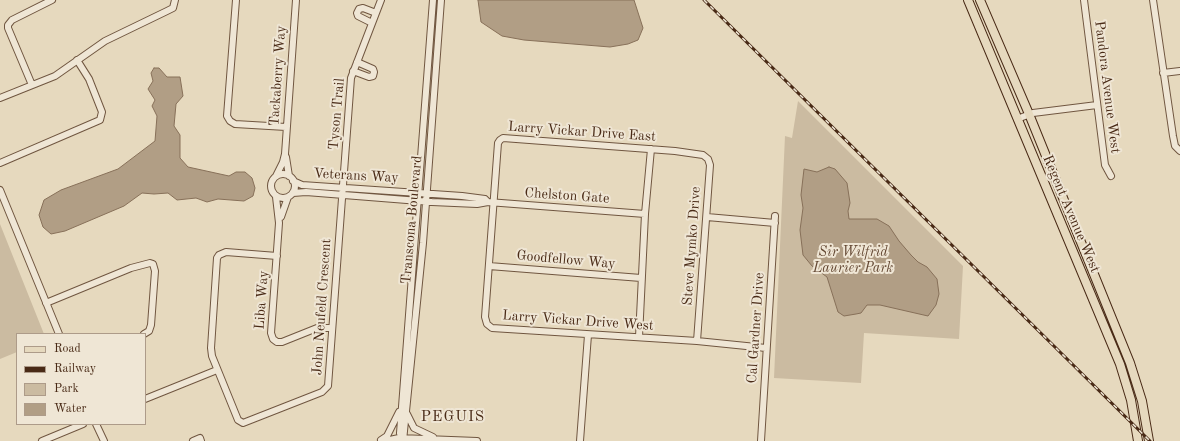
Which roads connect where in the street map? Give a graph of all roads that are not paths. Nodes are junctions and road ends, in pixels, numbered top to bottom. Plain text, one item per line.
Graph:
1 (52, 0) edge
2 (175, 0) edge
3 (236, 0) edge
4 (296, 0) edge
5 (381, 0) edge
6 (433, 0) edge
7 (441, 0) edge
8 (968, 0) edge
9 (980, 0) edge
10 (1084, 0) edge
11 (1153, 0) edge
12 (376, 13) junction
13 (372, 23) junction
14 (77, 60) junction
15 (357, 62) junction
16 (353, 71) junction
17 (1180, 71) edge
18 (1164, 73) junction
19 (32, 85) junction
20 (0, 98) edge
21 (1097, 105) junction
22 (1029, 114) junction
23 (1017, 119) junction
24 (286, 127) junction
25 (651, 149) junction
26 (1180, 151) edge
27 (285, 154) junction
28 (703, 155) joint
29 (0, 163) edge
30 (276, 176) junction
31 (1111, 176) dead end
32 (292, 179) junction
33 (0, 190) edge
34 (344, 191) junction
35 (418, 192) junction
36 (427, 193) junction
37 (290, 195) junction
38 (276, 197) junction
39 (418, 201) junction
40 (426, 202) junction
41 (491, 202) junction
42 (1055, 209) junction
43 (645, 214) junction
44 (1070, 214) junction
45 (776, 216) dead end
46 (707, 217) junction
47 (279, 223) junction
48 (775, 223) junction
49 (277, 256) junction
50 (489, 266) junction
51 (641, 278) junction
52 (46, 303) junction
53 (1111, 317) junction
54 (1102, 322) junction
55 (332, 328) junction
56 (59, 333) edge
57 (146, 333) edge
58 (588, 335) junction
59 (639, 337) junction
60 (697, 341) junction
61 (766, 348) junction
62 (217, 370) junction
63 (146, 399) edge
64 (402, 405) junction
65 (406, 411) junction
66 (81, 425) edge
67 (96, 425) edge
68 (401, 439) edge
69 (438, 439) junction
70 (42, 441) edge
71 (104, 441) edge
72 (194, 441) edge
73 (202, 441) edge
74 (380, 441) edge
75 (384, 441) edge
76 (477, 441) edge
77 (580, 441) edge
78 (761, 441) edge
79 (1138, 441) edge
80 (1149, 441) edge

1 - 19 street
2 - 14 street
3 - 24 street
4 - 24 street, Tackaberry Way
5 - 12 street, Tyson Trail
6 - 35 street, Transcona Boulevard
7 - 36 street, Transcona Boulevard
8 - 23 main road, Regent Avenue West
9 - 22 main road, Regent Avenue West
10 - 21 street, Pandora Avenue West
11 - 18 street
12 - 13 street, Tyson Trail
12 - 13 street
13 - 15 street, Tyson Trail
14 - 19 street
14 - 29 street
15 - 16 street, Tyson Trail
15 - 16 street
16 - 34 street, Tyson Trail
17 - 18 street
18 - 26 street
19 - 20 street
21 - 22 street
21 - 31 street, Pandora Avenue West
22 - 23 street
22 - 44 main road, Regent Avenue West
23 - 42 main road, Regent Avenue West
24 - 27 street, Tackaberry Way
25 - 28 street, Larry Vickar Drive East
25 - 41 street, Larry Vickar Drive East
25 - 43 street
27 - 30 street
27 - 32 street
28 - 46 street, Steve Mymko Drive
30 - 32 street
30 - 38 street
32 - 34 street, Veterans Way
32 - 37 street
33 - 52 street
34 - 35 street, Veterans Way
34 - 37 street, Veterans Way
34 - 39 street, Veterans Way
34 - 55 street, John Neufeld Crescent
35 - 36 street, Chelston Gate
35 - 39 street, Transcona Boulevard
36 - 40 street, Transcona Boulevard
36 - 41 street, Chelston Gate
37 - 38 street
37 - 47 street, Liba Way
38 - 47 street, Liba Way
39 - 40 street, Chelston Gate
39 - 64 street, Transcona Boulevard
40 - 41 street, Chelston Gate
40 - 65 street, Transcona Boulevard
41 - 43 street, Chelston Gate
41 - 50 street, Larry Vickar Drive West
42 - 44 main road
42 - 54 main road, Regent Avenue West
43 - 51 street
44 - 53 main road, Regent Avenue West
45 - 48 street, Cal Gardner Drive
46 - 48 street
46 - 60 street, Steve Mymko Drive
47 - 49 street, Liba Way
48 - 61 street, Cal Gardner Drive
49 - 55 street, Liba Way
49 - 62 street, John Neufeld Crescent
50 - 51 street, Goodfellow Way
50 - 58 street, Larry Vickar Drive West
51 - 59 street
52 - 56 street
52 - 57 street
53 - 54 main road
53 - 80 main road, Regent Avenue West
54 - 79 main road, Regent Avenue West
55 - 62 street, John Neufeld Crescent
58 - 59 street, Larry Vickar Drive West
58 - 77 street
59 - 60 street, Larry Vickar Drive West
60 - 61 street, Larry Vickar Drive West
61 - 78 street, Cal Gardner Drive
62 - 63 street
64 - 68 street, Transcona Boulevard
64 - 74 street
65 - 68 street, Transcona Boulevard
65 - 69 street
66 - 70 street
67 - 71 street
68 - 69 street
68 - 75 street
69 - 76 street
72 - 73 street

